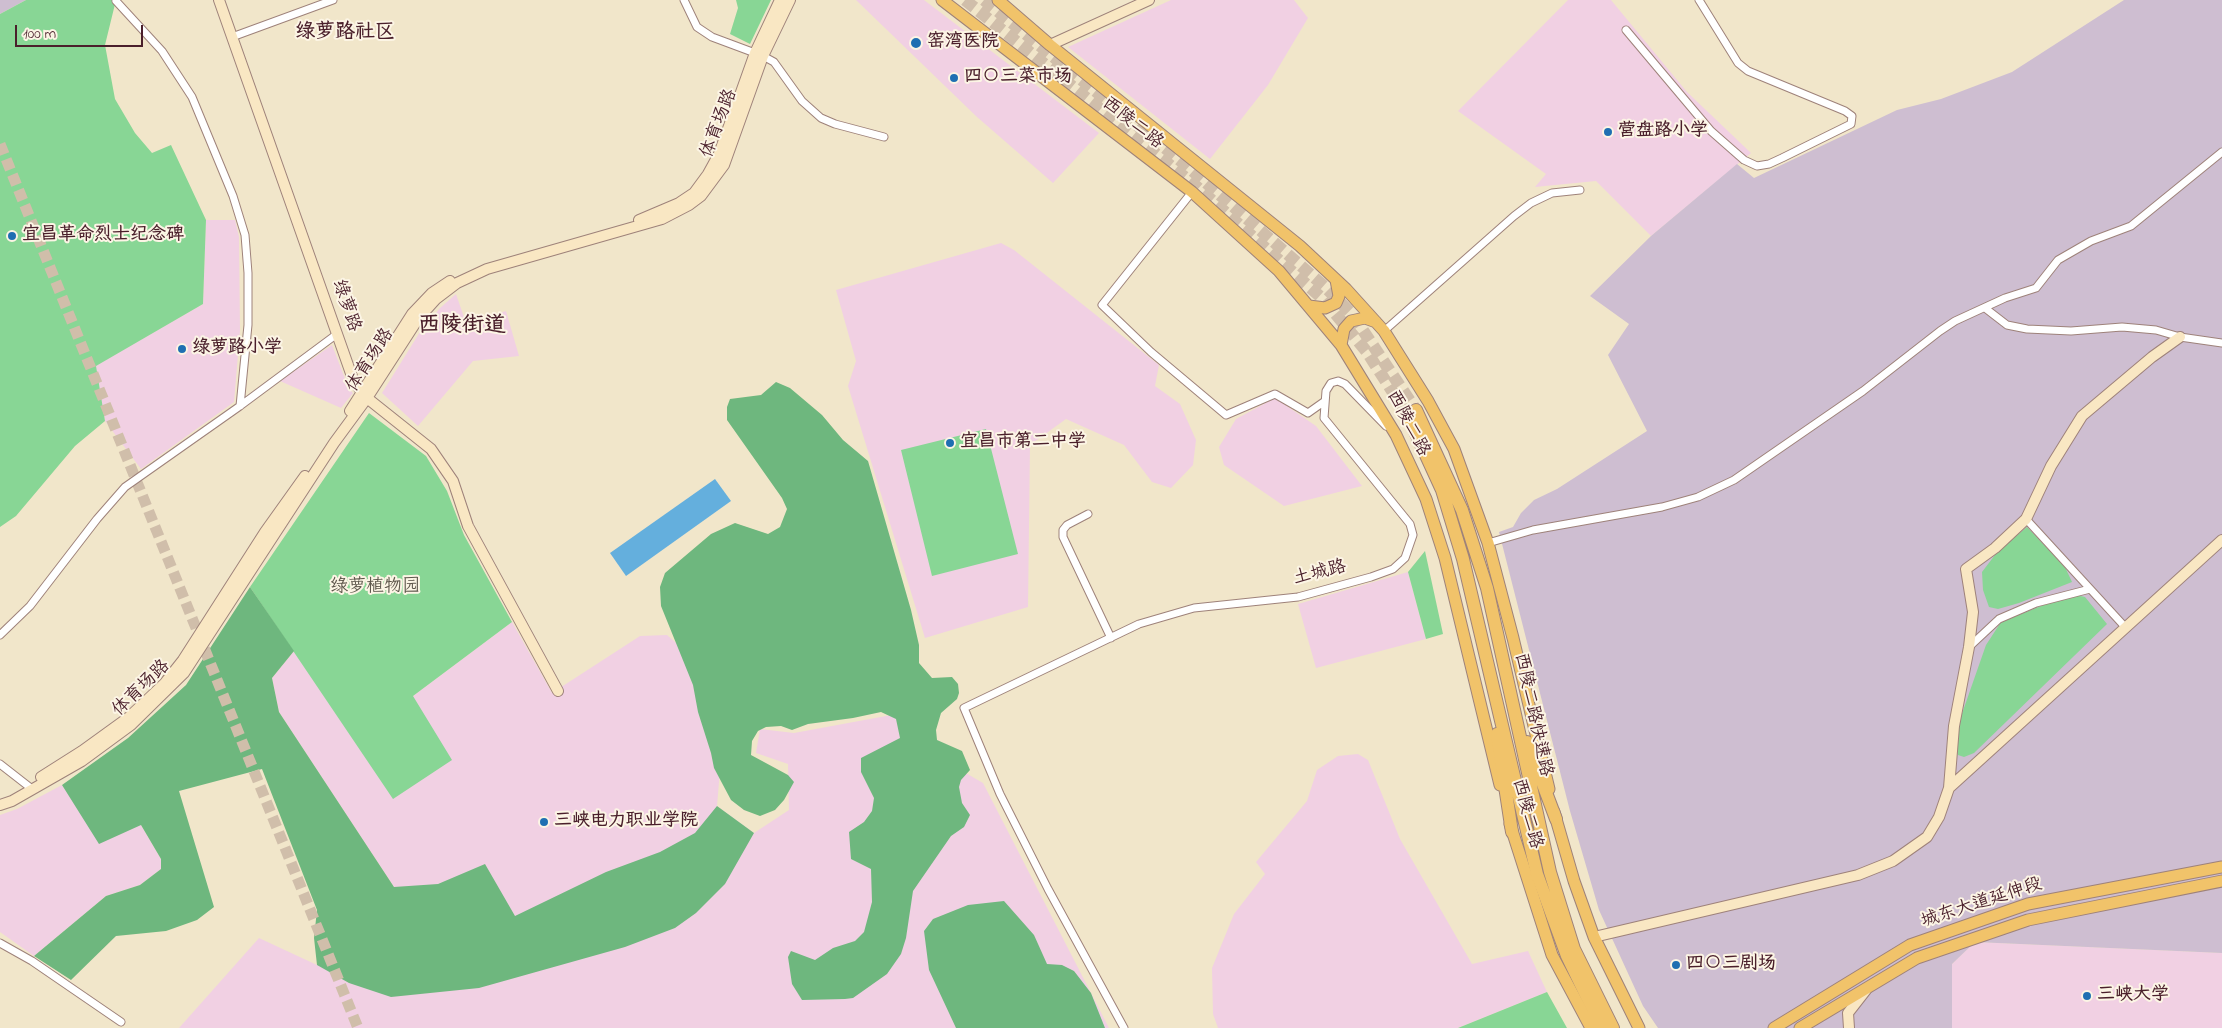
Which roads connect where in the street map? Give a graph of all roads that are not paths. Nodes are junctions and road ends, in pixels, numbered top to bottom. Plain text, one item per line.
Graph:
1 (219, 0) edge
2 (333, 0) edge
3 (684, 0) edge
4 (780, 0) edge
5 (790, 0) edge
6 (942, 0) edge
7 (998, 0) edge
8 (1149, 0) edge
9 (1698, 0) edge
10 (116, 1) edge
11 (1626, 30) dead end
12 (232, 37) junction
13 (1050, 45) junction
14 (759, 54) junction
15 (884, 137) dead end
16 (2222, 152) edge
17 (1580, 190) dead end
18 (1192, 192) junction
19 (1336, 280) junction
20 (1309, 306) junction
21 (1985, 308) junction
22 (1376, 322) junction
23 (1384, 331) junction
24 (338, 334) junction
25 (2180, 337) junction
26 (2222, 343) edge
27 (1341, 344) junction
28 (365, 395) junction
29 (1324, 401) junction
30 (240, 406) junction
31 (1396, 435) junction
32 (1088, 514) dead end
33 (2026, 519) junction
34 (2222, 540) edge
35 (1488, 543) junction
36 (2090, 589) junction
37 (1478, 615) junction
38 (2126, 628) junction
39 (0, 635) edge
40 (1111, 638) junction
41 (1969, 647) junction
42 (1509, 688) junction
43 (558, 691) dead end
44 (0, 764) edge
45 (29, 787) junction
46 (1524, 788) junction
47 (1949, 788) junction
48 (0, 798) edge
49 (0, 805) edge
50 (1556, 819) junction
51 (1512, 832) junction
52 (2222, 867) edge
53 (2222, 881) edge
54 (1594, 937) junction
55 (0, 943) edge
56 (1868, 988) junction
57 (120, 1022) dead end
58 (1124, 1028) edge
59 (1591, 1028) edge
60 (1602, 1028) edge
61 (1613, 1028) edge
62 (1639, 1028) edge
63 (1774, 1028) edge
64 (1800, 1028) edge
65 (1849, 1028) edge

1 - 12 street, 绿萝路
2 - 12 street
3 - 14 street
4 - 14 street, 体育场路
5 - 14 street, 体育场路
6 - 18 main road, 西陵二路
7 - 13 main road, 西陵二路
8 - 13 street
9 - 11 street
10 - 30 street
12 - 24 street, 绿萝路
13 - 19 main road, 西陵二路
14 - 15 street
14 - 28 street, 体育场路
16 - 21 street
17 - 23 street
18 - 20 main road, 西陵二路
18 - 29 street
19 - 20 main road
19 - 22 main road, 西陵二路
20 - 27 main road, 西陵二路
21 - 25 street
21 - 35 street
22 - 23 main road, 西陵二路
22 - 27 main road
23 - 35 main road, 西陵二路
24 - 28 street, 绿萝路
24 - 30 street
25 - 26 street
25 - 33 street
27 - 31 main road, 西陵二路
28 - 43 street, 绿萝路
28 - 45 street, 体育场路
29 - 31 street
29 - 40 street, 土城路
30 - 39 street
31 - 51 main road, 西陵二路
32 - 40 street
33 - 36 street
33 - 41 street
34 - 38 street
35 - 50 main road, 西陵二路
36 - 38 street
36 - 41 street
37 - 42 highway, 西陵二路快速路
37 - 46 highway, 西陵二路快速路
37 - 51 highway
38 - 47 street
40 - 58 street, 土城路
41 - 47 street
42 - 46 highway, 西陵二路快速路
42 - 50 highway
44 - 45 street
45 - 48 street, 体育场路
45 - 49 street, 体育场路
46 - 60 highway, 西陵二路快速路
46 - 61 highway, 西陵二路快速路
47 - 54 street
50 - 54 main road, 西陵二路
51 - 59 main road, 西陵二路
52 - 63 main road, 城东大道延伸段
53 - 56 main road, 城东大道延伸段
54 - 62 main road, 西陵二路
55 - 57 street
56 - 64 main road, 城东大道延伸段
56 - 65 street

